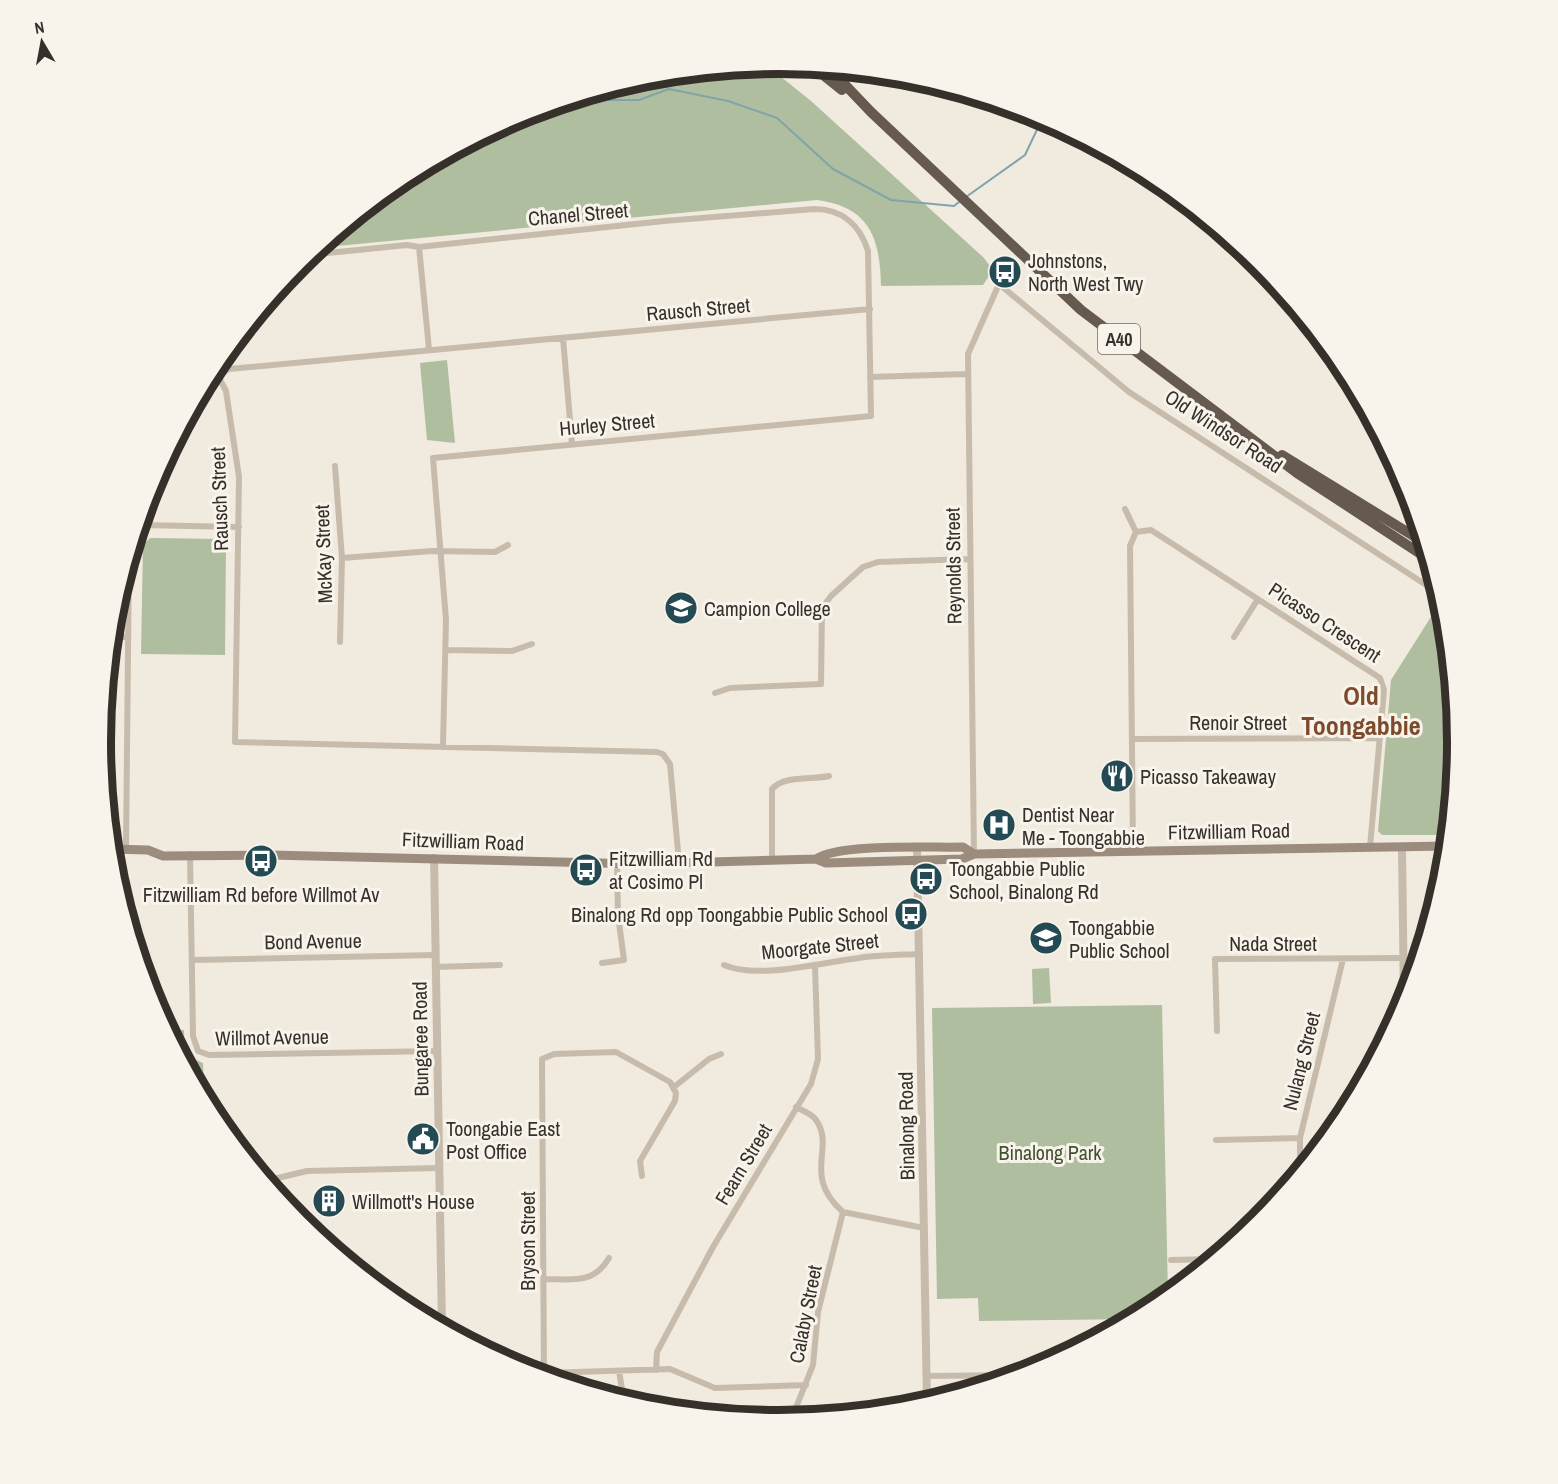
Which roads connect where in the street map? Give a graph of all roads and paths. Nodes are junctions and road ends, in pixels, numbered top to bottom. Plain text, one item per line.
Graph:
1 (824, 75) edge
2 (837, 76) edge
3 (871, 112) junction
4 (850, 220) joint
5 (419, 247) junction
6 (322, 254) edge
7 (999, 284) joint
8 (870, 309) junction
9 (563, 338) junction
10 (429, 350) junction
11 (221, 374) edge
12 (967, 374) junction
13 (870, 377) junction
14 (219, 378) edge
15 (1258, 441) junction
16 (572, 444) junction
17 (335, 466) dead end
18 (1125, 509) dead end
19 (147, 525) edge
20 (239, 527) junction
21 (1136, 532) junction
22 (1415, 537) edge
23 (508, 545) dead end
24 (442, 551) junction
25 (1420, 554) edge
26 (342, 558) junction
27 (969, 559) junction
28 (1429, 587) edge
29 (129, 588) edge
30 (1258, 599) junction
31 (119, 637) edge
32 (128, 637) junction
33 (1233, 637) dead end
34 (340, 642) dead end
35 (532, 644) dead end
36 (447, 650) junction
37 (715, 693) dead end
38 (1380, 738) junction
39 (1132, 740) junction
40 (443, 745) junction
41 (829, 776) dead end
42 (1439, 846) edge
43 (1370, 847) junction
44 (1402, 847) junction
45 (917, 848) junction
46 (119, 849) edge
47 (126, 849) junction
48 (1133, 851) junction
49 (190, 854) junction
50 (974, 854) junction
51 (434, 858) junction
52 (816, 859) junction
53 (772, 860) junction
54 (918, 860) junction
55 (679, 862) junction
56 (616, 864) junction
57 (920, 954) junction
58 (435, 956) junction
59 (1403, 958) junction
60 (1343, 959) junction
61 (192, 960) junction
62 (602, 963) dead end
63 (500, 965) dead end
64 (724, 965) dead end
65 (815, 966) junction
66 (435, 967) junction
67 (1403, 980) edge
68 (1217, 1031) dead end
69 (437, 1051) junction
70 (721, 1054) dead end
71 (674, 1087) junction
72 (796, 1107) junction
73 (1300, 1138) junction
74 (1216, 1140) dead end
75 (1300, 1160) edge
76 (438, 1168) junction
77 (642, 1176) dead end
78 (273, 1179) edge
79 (843, 1212) junction
80 (924, 1228) junction
81 (609, 1258) dead end
82 (1202, 1259) edge
83 (1170, 1260) dead end
84 (544, 1279) junction
85 (442, 1319) edge
86 (544, 1368) edge
87 (656, 1370) junction
88 (620, 1371) junction
89 (561, 1374) edge
90 (993, 1375) edge
91 (927, 1376) junction
92 (806, 1385) junction
93 (623, 1392) edge
94 (927, 1394) edge
95 (795, 1410) edge

1 - 3 highway, Old Windsor Road / A40
2 - 3 highway, Old Windsor Road / A40
3 - 15 highway, Old Windsor Road / A40
4 - 5 street, Chanel Street
4 - 8 street, Hurley Street
5 - 6 street, Chanel Street
5 - 10 street
7 - 12 street, Reynolds Street
7 - 28 street, Old Windsor Road
8 - 9 street, Rausch Street
8 - 13 street, Hurley Street
9 - 10 street, Rausch Street
9 - 16 street
10 - 11 street, Rausch Street
12 - 13 street
12 - 27 street, Reynolds Street
13 - 16 street, Hurley Street
14 - 20 street, Rausch Street
15 - 22 highway, Old Windsor Road / A40
15 - 25 highway, Old Windsor Road / A40
16 - 24 street, Hurley Street
17 - 26 street, McKay Street
18 - 21 street
19 - 20 street
20 - 40 street, Rausch Street
21 - 30 street, Picasso Crescent
21 - 39 street
23 - 24 street
24 - 26 street
24 - 36 street, Hurley Street
26 - 34 street, McKay Street
27 - 37 street
27 - 50 street, Reynolds Street
29 - 32 street
30 - 33 street
30 - 38 street, Picasso Crescent
31 - 32 street
32 - 47 street
35 - 36 street
36 - 40 street, Hurley Street
38 - 39 street, Renoir Street
38 - 43 street, Picasso Crescent
39 - 48 street
40 - 55 street, Rausch Street
41 - 53 street
42 - 44 main road, Fitzwilliam Road
43 - 44 main road, Fitzwilliam Road
43 - 48 main road, Fitzwilliam Road
44 - 59 street
45 - 50 main road, Fitzwilliam Road
45 - 52 main road, Fitzwilliam Road
45 - 54 street, Binalong Road
46 - 47 main road, Fitzwilliam Road
47 - 49 main road, Fitzwilliam Road
48 - 50 main road, Fitzwilliam Road
49 - 51 main road, Fitzwilliam Road
49 - 61 street, Willmot Avenue
50 - 54 main road, Fitzwilliam Road
51 - 56 main road, Fitzwilliam Road
51 - 58 street, Bungaree Road
52 - 53 main road, Fitzwilliam Road
52 - 54 main road, Fitzwilliam Road
53 - 55 main road, Fitzwilliam Road
54 - 57 street, Binalong Road
55 - 56 main road, Fitzwilliam Road
56 - 62 street
57 - 65 street, Moorgate Street
57 - 80 street, Binalong Road
58 - 61 street, Bond Avenue
58 - 66 street, Bungaree Road
59 - 60 street, Nada Street
59 - 67 street
60 - 68 street, Nada Street
60 - 73 street, Nulang Street
61 - 69 street, Willmot Avenue
63 - 66 street
64 - 65 street, Moorgate Street
65 - 72 street, Fearn Street
66 - 69 street, Bungaree Road
69 - 76 street, Bungaree Road
70 - 71 street
71 - 77 street
71 - 84 street, Bryson Street
72 - 79 street
72 - 87 street, Fearn Street
73 - 74 street
73 - 75 street, Nulang Street
76 - 78 street
76 - 85 street, Bungaree Road
79 - 80 street
79 - 92 street, Calaby Street
80 - 91 street, Binalong Road
81 - 84 street
82 - 83 street
84 - 86 street, Bryson Street
87 - 88 street
87 - 92 street
88 - 89 street
88 - 93 street
90 - 91 street
91 - 94 street, Binalong Road
92 - 95 street, Calaby Street

